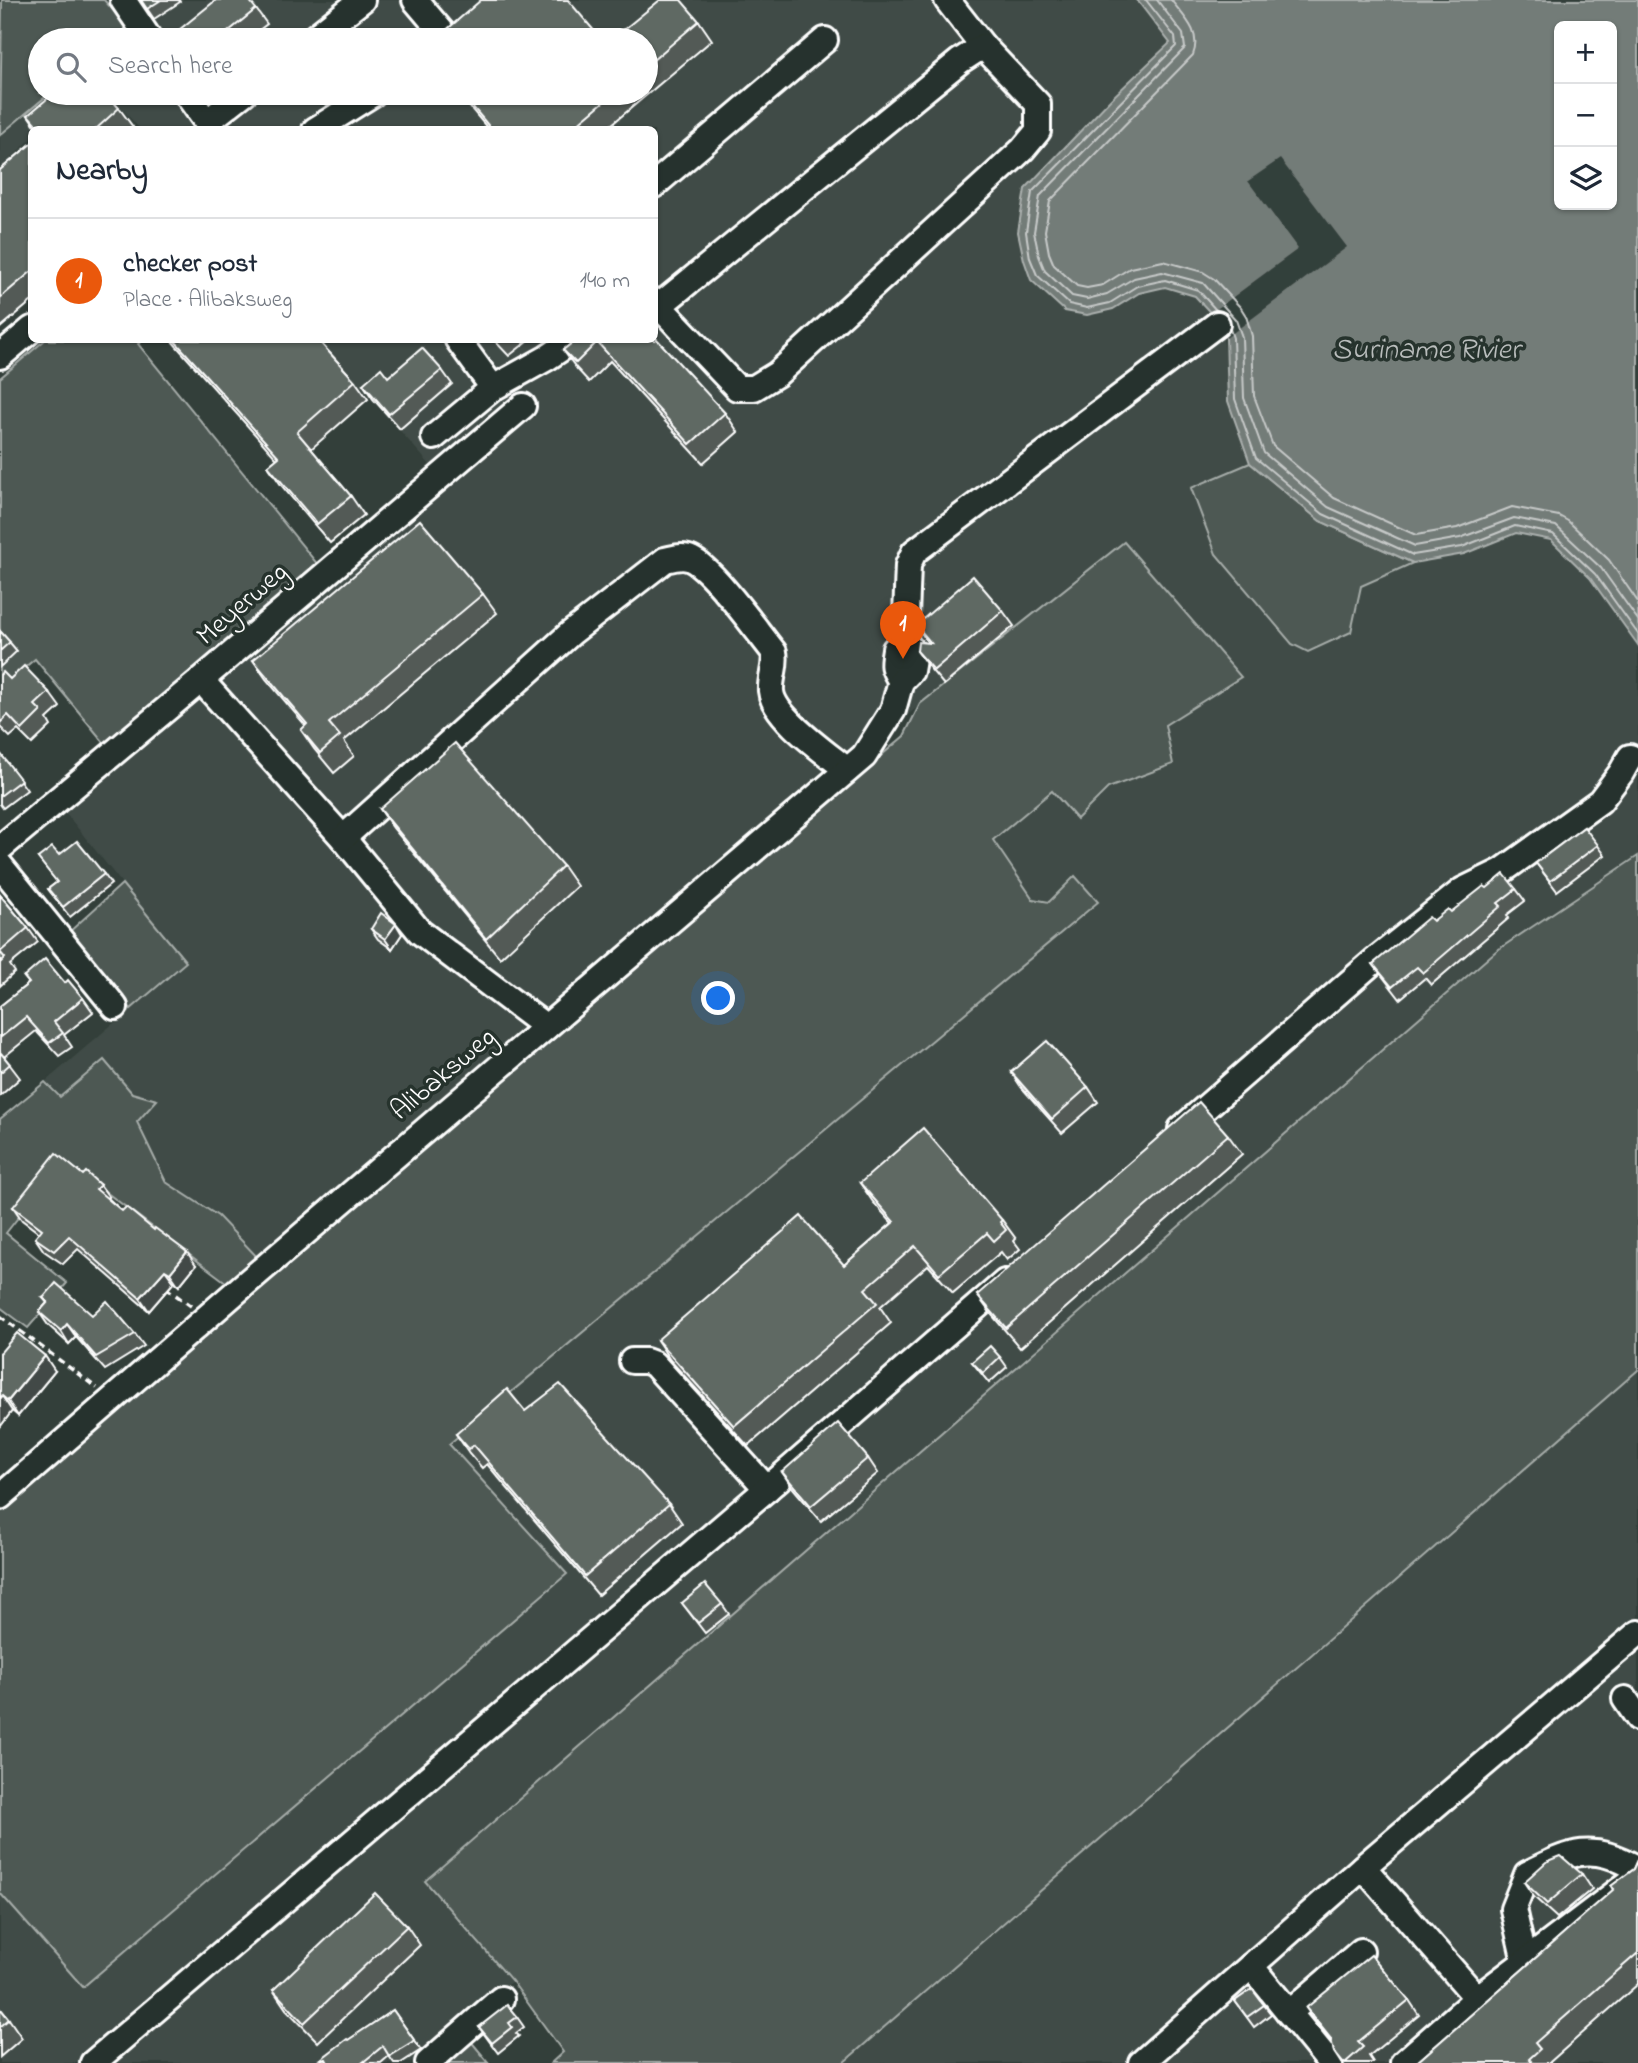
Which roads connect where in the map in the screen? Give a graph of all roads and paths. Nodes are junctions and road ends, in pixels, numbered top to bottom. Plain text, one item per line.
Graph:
1 (123, 0) edge
2 (362, 0) edge
3 (415, 0) edge
4 (947, 0) edge
5 (142, 28) edge
6 (326, 28) edge
7 (447, 28) edge
8 (825, 40) dead end
9 (983, 46) junction
10 (194, 105) edge
11 (231, 105) edge
12 (354, 105) edge
13 (209, 126) edge
14 (321, 126) edge
15 (658, 182) edge
16 (658, 302) edge
17 (658, 304) edge
18 (1217, 324) dead end
19 (28, 332) edge
20 (460, 343) edge
21 (570, 343) edge
22 (0, 356) edge
23 (493, 388) junction
24 (523, 405) dead end
25 (434, 437) dead end
26 (201, 680) junction
27 (1630, 757) dead end
28 (847, 770) junction
29 (343, 838) junction
30 (0, 848) edge
31 (0, 865) edge
32 (115, 1007) dead end
33 (546, 1027) junction
34 (1167, 1141) edge
35 (1023, 1266) edge
36 (163, 1285) edge
37 (0, 1317) edge
38 (206, 1318) junction
39 (632, 1361) dead end
40 (113, 1399) junction
41 (767, 1489) junction
42 (0, 1497) edge
43 (1638, 1633) edge
44 (1363, 1867) junction
45 (1638, 1869) edge
46 (1638, 1876) edge
47 (1361, 1951) dead end
48 (1525, 1962) junction
49 (1251, 1966) junction
50 (1477, 1998) junction
51 (501, 1999) dead end
52 (1289, 2012) junction
53 (93, 2063) edge
54 (428, 2063) edge
55 (1141, 2063) edge
56 (1330, 2063) edge
57 (1403, 2063) edge

1 - 5 street
2 - 6 street
3 - 7 street
4 - 9 street
8 - 15 street
9 - 16 street
9 - 17 street
10 - 13 street
11 - 13 street
12 - 14 street
18 - 28 street, Alibaksweg
19 - 22 street
20 - 23 street
21 - 23 street
23 - 25 street
24 - 26 street, Meyerweg
26 - 29 street
26 - 30 street, Meyerweg
27 - 34 street
28 - 29 street
28 - 33 street, Alibaksweg
29 - 33 street
31 - 32 street
33 - 38 street, Alibaksweg
35 - 41 street
36 - 38 path
37 - 40 path
38 - 40 street, Alibaksweg
39 - 41 street
40 - 42 street, Alibaksweg
41 - 53 street
43 - 44 street
44 - 49 street
44 - 50 street
45 - 48 street
46 - 48 street
47 - 52 street
48 - 50 street
49 - 52 street
49 - 55 street
50 - 57 street
51 - 54 street
52 - 56 street

